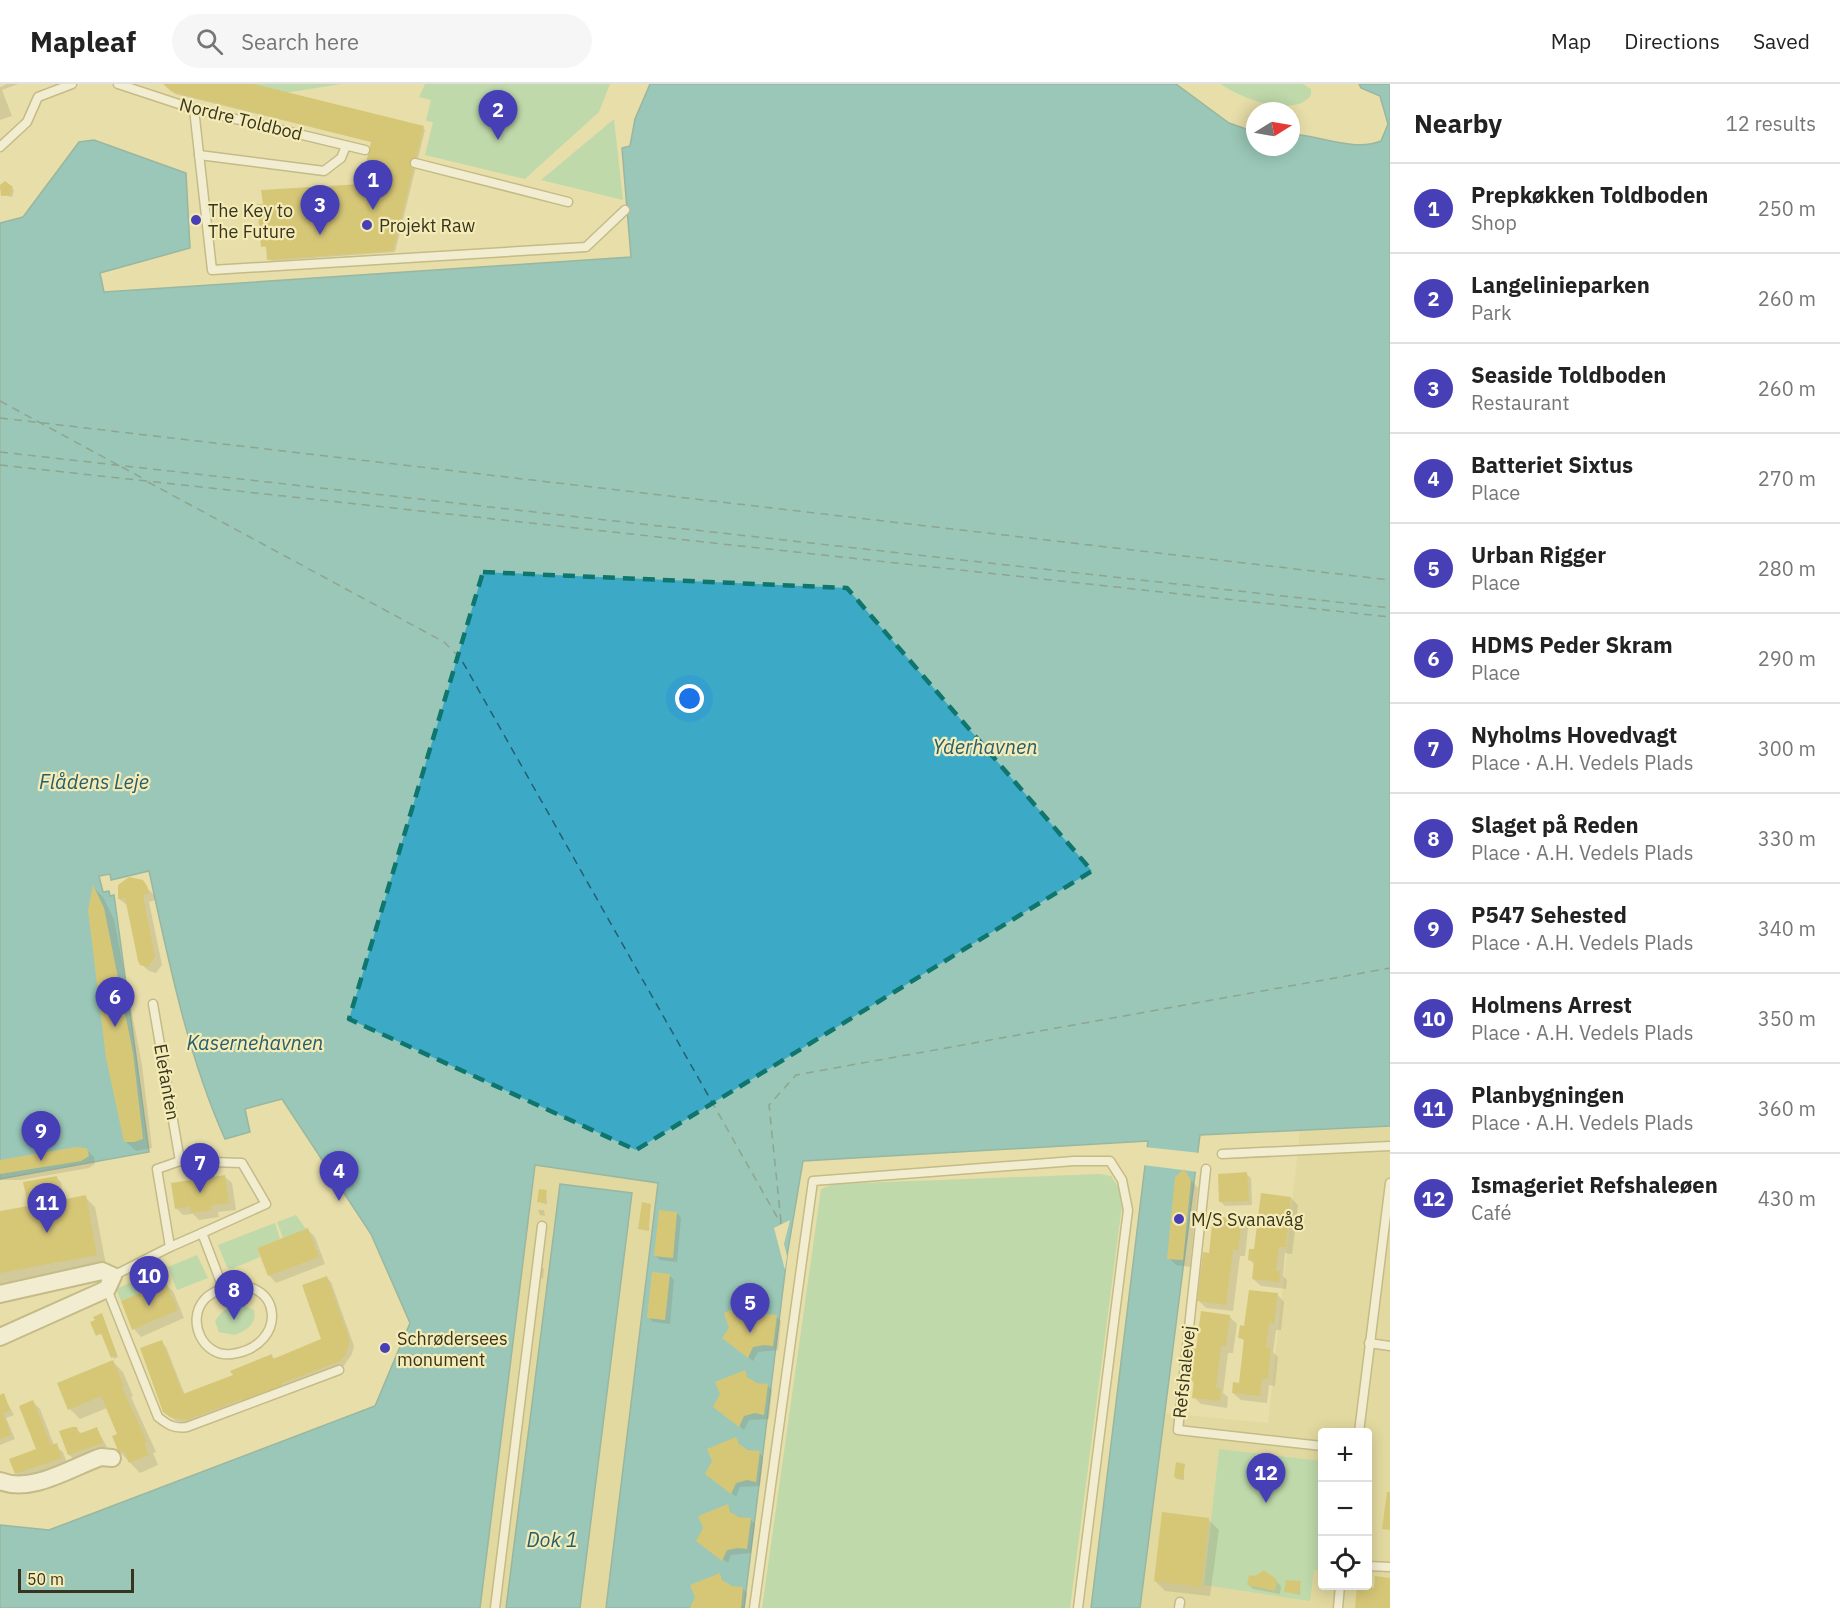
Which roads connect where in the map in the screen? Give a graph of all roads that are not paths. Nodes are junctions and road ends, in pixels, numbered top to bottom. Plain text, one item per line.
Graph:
1 (118, 84) edge
2 (67, 85) edge
3 (194, 109) junction
4 (346, 146) junction
5 (0, 147) edge
6 (365, 150) dead end
7 (199, 154) junction
8 (415, 163) dead end
9 (568, 202) dead end
10 (625, 210) dead end
11 (153, 1004) dead end
12 (1390, 1146) edge
13 (1222, 1154) dead end
14 (180, 1161) junction
15 (1206, 1169) dead end
16 (1390, 1183) edge
17 (542, 1226) dead end
18 (202, 1233) junction
19 (170, 1247) junction
20 (110, 1283) junction
21 (223, 1288) junction
22 (0, 1294) edge
23 (0, 1337) edge
24 (1369, 1343) junction
25 (1390, 1346) edge
26 (339, 1371) dead end
27 (1359, 1428) edge
28 (1318, 1445) edge
29 (111, 1458) dead end
30 (0, 1481) edge
31 (1372, 1566) edge
32 (1390, 1567) edge
33 (1340, 1590) edge
34 (495, 1608) edge
35 (753, 1608) edge
36 (1078, 1608) edge
37 (1338, 1608) edge

1 - 3 lane, Nordre Toldbod
2 - 5 lane
3 - 4 lane, Nordre Toldbod
3 - 7 lane
4 - 6 lane, Nordre Toldbod
4 - 7 lane
7 - 10 lane
8 - 9 lane
11 - 14 lane, Elefanten
12 - 13 lane
14 - 18 lane
14 - 19 lane
15 - 28 lane, Refshalevej
16 - 24 lane
17 - 34 lane
18 - 19 lane
18 - 21 lane
19 - 20 lane
20 - 22 street
20 - 23 street
20 - 26 lane
21 - 21 lane
24 - 25 lane
24 - 27 lane
29 - 30 street
31 - 32 lane
33 - 37 lane
35 - 36 lane

